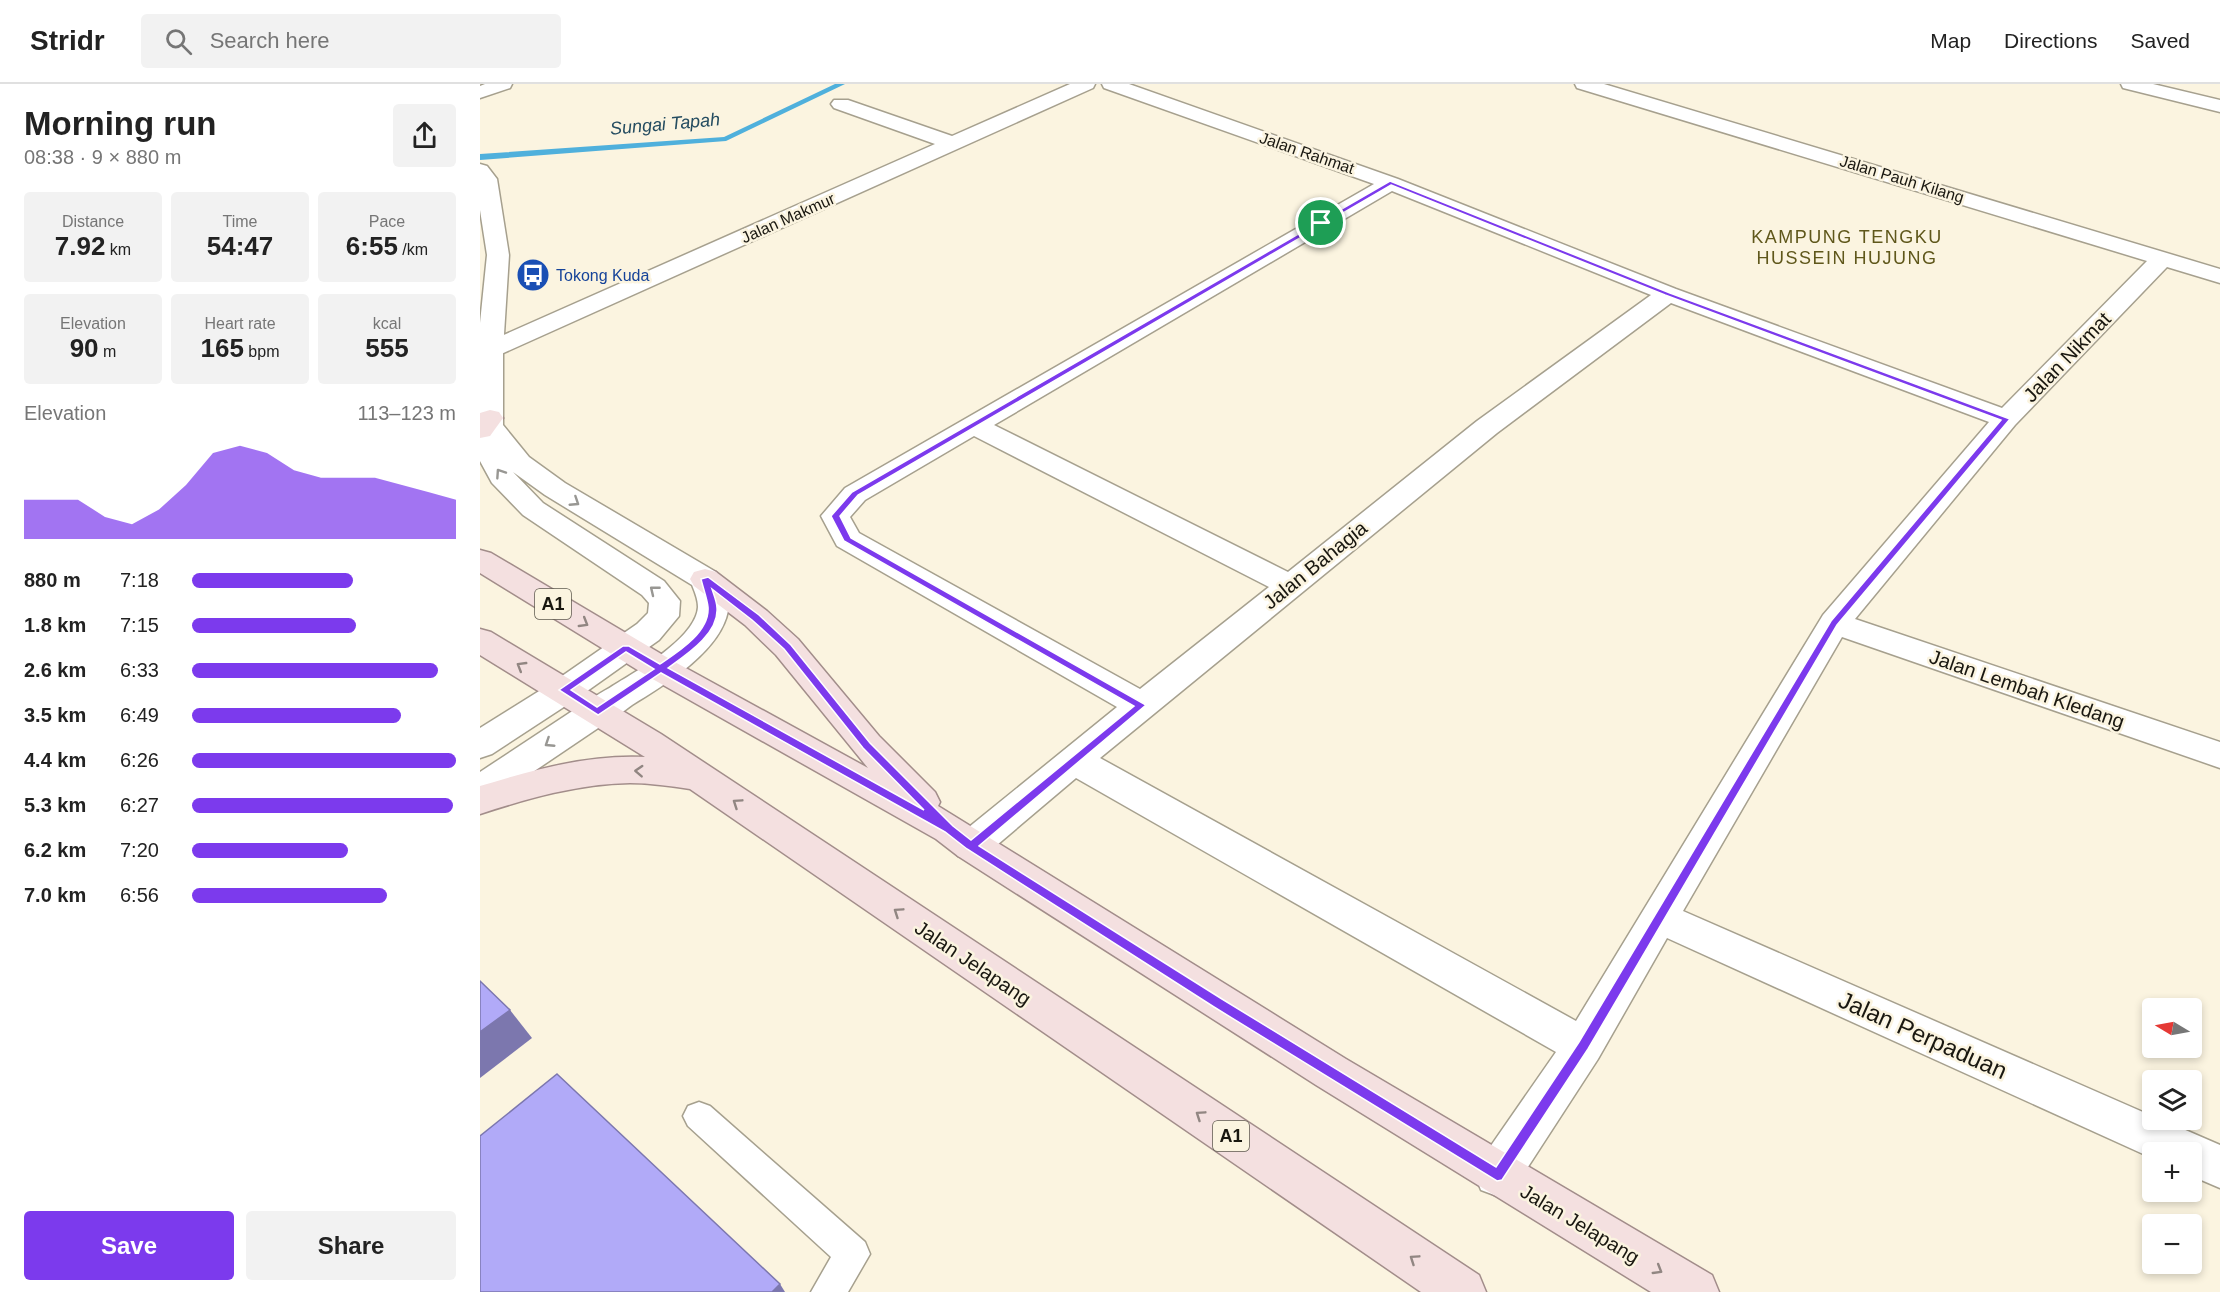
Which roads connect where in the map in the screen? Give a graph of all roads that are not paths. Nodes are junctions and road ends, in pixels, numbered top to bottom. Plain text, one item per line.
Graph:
1 (503, 84) edge
2 (1086, 84) edge
3 (1111, 84) edge
4 (1584, 84) edge
5 (2130, 84) edge
6 (480, 92) edge
7 (841, 104) dead end
8 (2220, 106) edge
9 (955, 144) junction
10 (483, 174) edge
11 (1390, 183) junction
12 (2162, 258) junction
13 (2220, 276) edge
14 (1668, 294) junction
15 (490, 351) junction
16 (2006, 419) junction
17 (485, 424) edge
18 (973, 425) junction
19 (480, 560) edge
20 (705, 579) junction
21 (1290, 585) junction
22 (1834, 623) junction
23 (480, 640) edge
24 (626, 648) junction
25 (661, 669) junction
26 (564, 690) junction
27 (1141, 705) junction
28 (598, 711) junction
29 (480, 745) edge
30 (2220, 755) edge
31 (1074, 760) junction
32 (697, 776) junction
33 (480, 789) edge
34 (480, 800) edge
35 (960, 837) junction
36 (1659, 917) junction
37 (1583, 1046) junction
38 (699, 1116) dead end
39 (2165, 1142) edge
40 (2202, 1159) edge
41 (2220, 1167) edge
42 (1497, 1175) junction
43 (828, 1292) edge
44 (1462, 1292) edge
45 (1695, 1292) edge

1 - 6 street
2 - 9 street, Jalan Makmur
3 - 11 street, Jalan Rahmat
4 - 12 street, Jalan Pauh Kilang
5 - 8 street
7 - 9 street
9 - 15 street, Jalan Makmur
10 - 15 street
11 - 14 street, Jalan Rahmat
11 - 18 street
12 - 13 street, Jalan Pauh Kilang
12 - 16 street, Jalan Nikmat
14 - 16 street, Jalan Rahmat
14 - 21 street, Jalan Bahagia
15 - 17 street
16 - 22 street, Jalan Nikmat
17 -> 20 street
24 -> 17 street
18 - 21 street
18 - 27 street
19 -> 24 main road, Jalan Jelapang / A1
20 - 25 street
20 - 35 main road
21 - 27 street, Jalan Bahagia
22 - 30 street, Jalan Lembah Kledang
22 - 36 street, Jalan Nikmat
26 -> 23 main road, Jalan Jelapang / A1
24 - 25 main road, Jalan Jelapang / A1
24 - 26 street
25 - 28 street
25 - 35 main road, Jalan Jelapang / A1
26 - 28 main road, Jalan Jelapang / A1
26 - 29 street
27 - 31 street, Jalan Bahagia
28 - 32 main road, Jalan Jelapang / A1
28 -> 33 street
31 - 35 street, Jalan Bahagia
31 - 37 street
32 -> 34 main road
44 -> 32 main road, Jalan Jelapang / A1
35 - 42 main road, Jalan Jelapang / A1
36 - 37 street, Jalan Nikmat
36 - 39 street, Jalan Perpaduan
37 - 42 street, Jalan Nikmat
38 - 43 lane
40 - 41 street
42 -> 45 main road, Jalan Jelapang / A1

